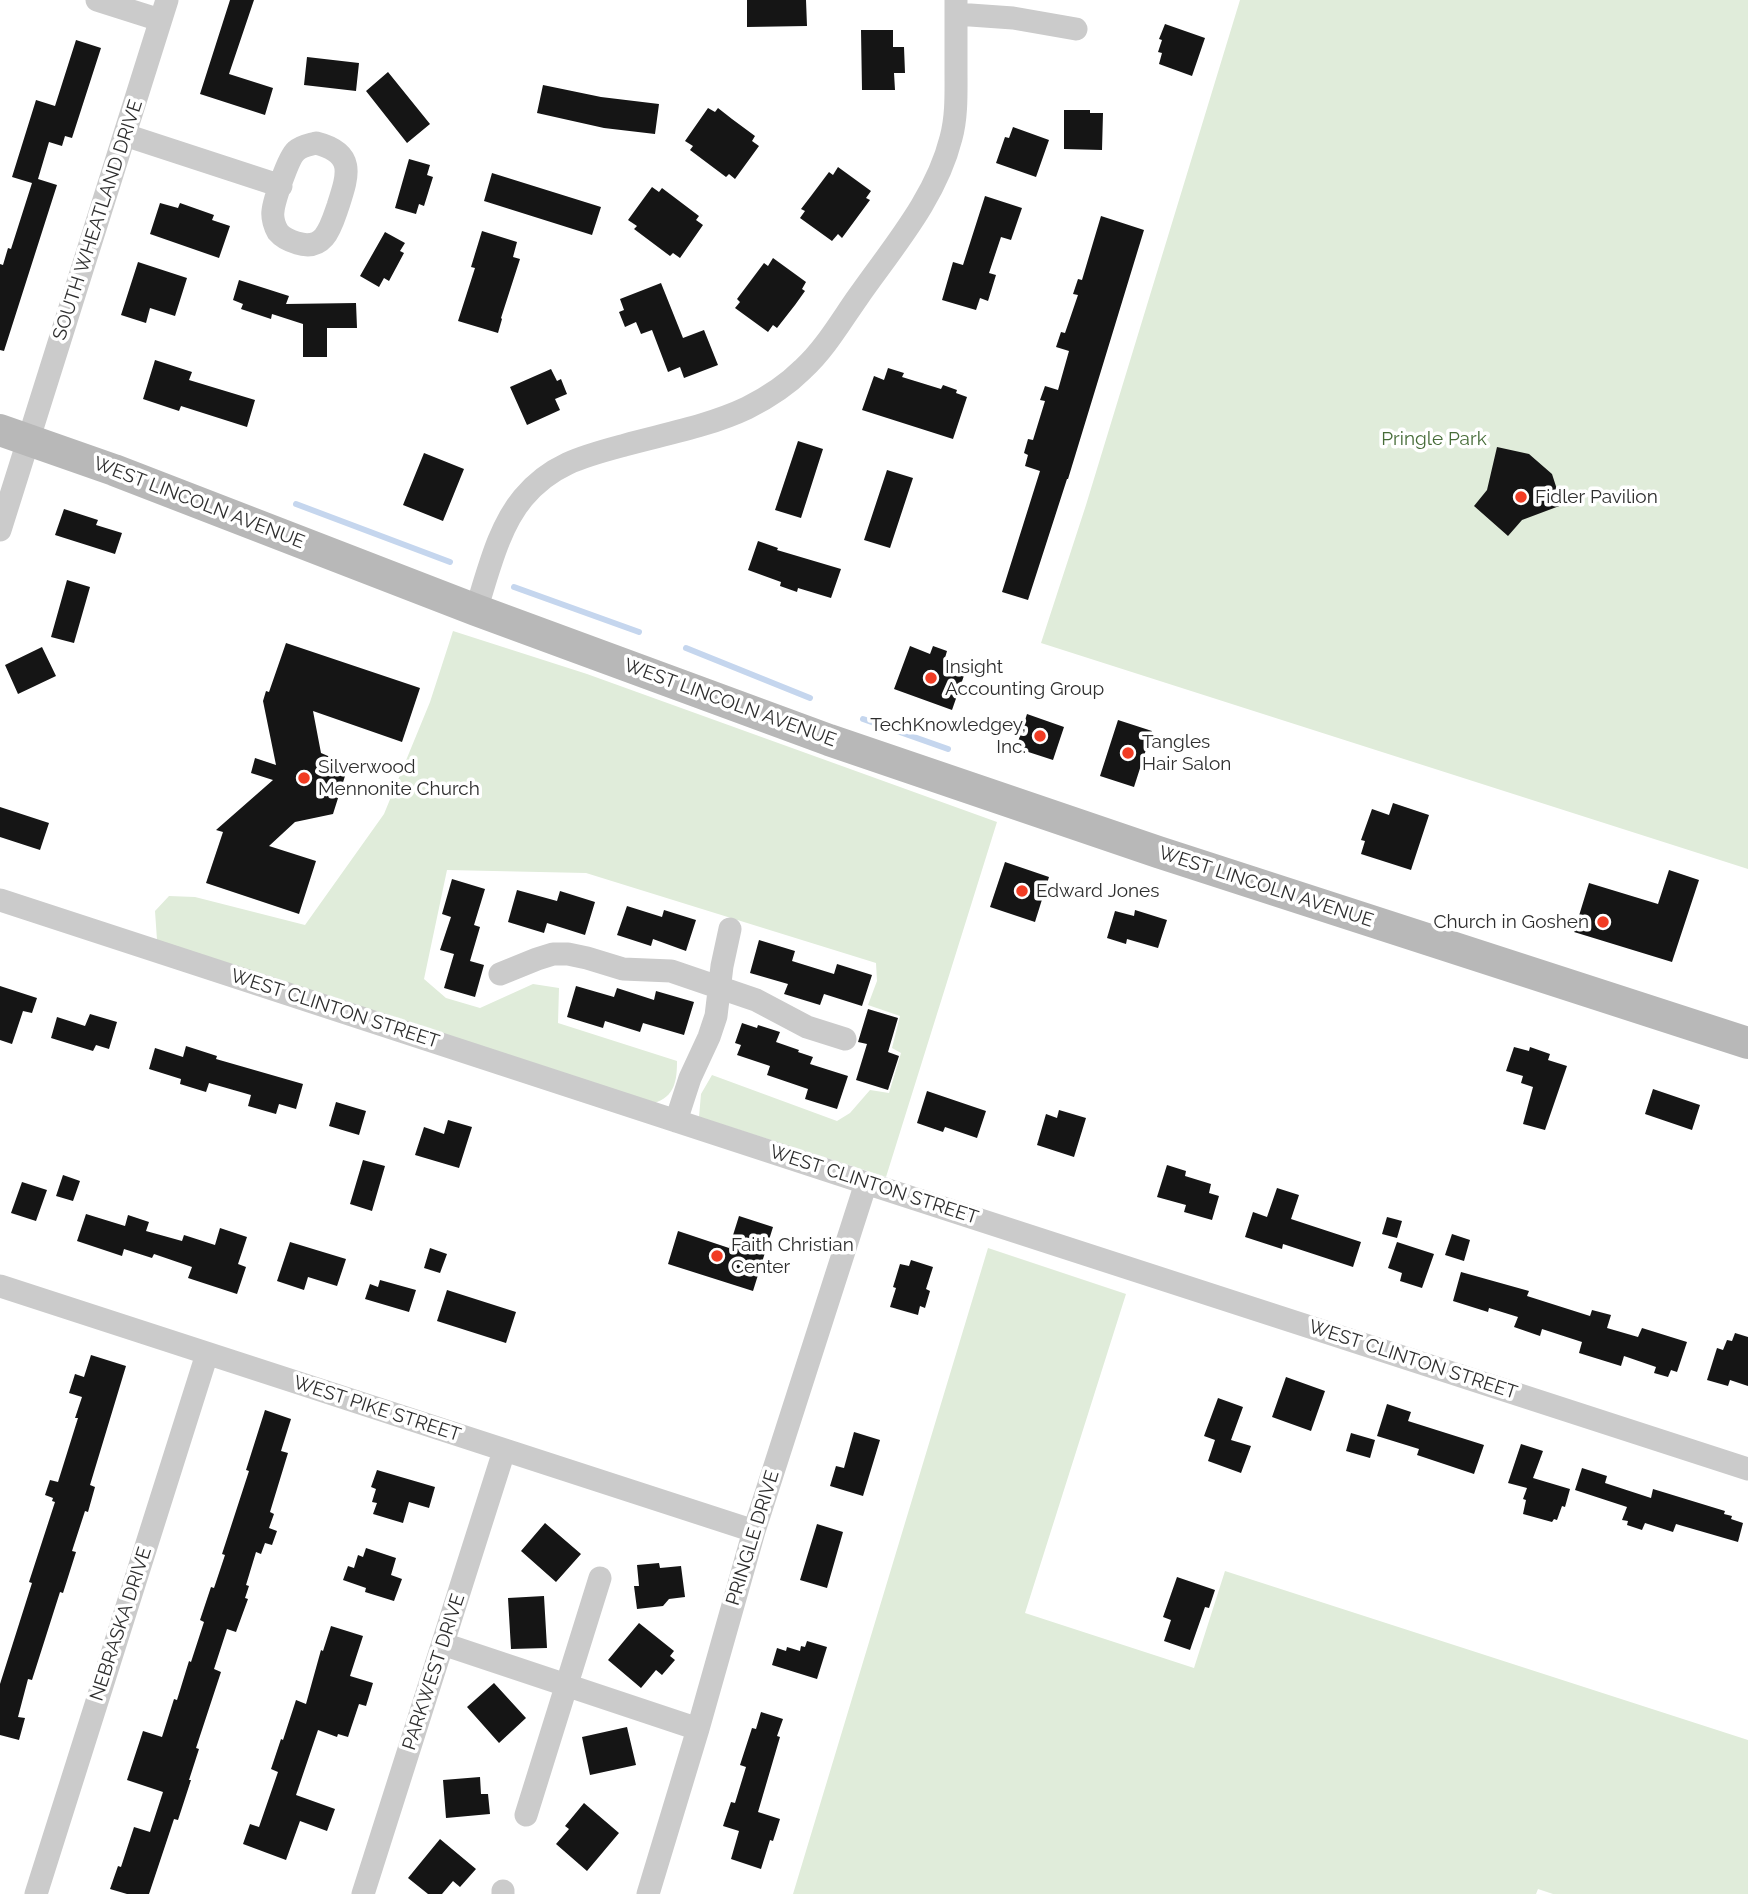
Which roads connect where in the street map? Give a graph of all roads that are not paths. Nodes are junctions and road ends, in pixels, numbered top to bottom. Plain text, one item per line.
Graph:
1 (97, 0) edge
2 (956, 7) edge
3 (164, 10) edge
4 (1076, 29) dead end
5 (125, 135) junction
6 (281, 186) dead end
7 (15, 435) edge
8 (0, 530) edge
9 (476, 610) junction
10 (0, 900) edge
11 (730, 929) dead end
12 (500, 974) dead end
13 (720, 988) junction
14 (845, 1039) dead end
15 (1748, 1043) edge
16 (676, 1121) junction
17 (866, 1183) junction
18 (0, 1286) edge
19 (207, 1354) junction
20 (504, 1451) junction
21 (1748, 1469) edge
22 (754, 1531) junction
23 (600, 1578) dead end
24 (443, 1644) junction
25 (566, 1685) junction
26 (698, 1729) junction
27 (526, 1815) dead end
28 (36, 1894) edge
29 (363, 1894) edge
30 (648, 1894) edge

1 - 3 street
2 - 4 street
2 - 9 street
3 - 5 street, SOUTH WHEATLAND DRIVE
5 - 6 street
5 - 7 street, SOUTH WHEATLAND DRIVE
7 - 8 street, SOUTH WHEATLAND DRIVE
7 - 9 street, WEST LINCOLN AVENUE
9 - 15 street, WEST LINCOLN AVENUE
10 - 16 street, WEST CLINTON STREET
11 - 13 street
12 - 13 street
13 - 14 street
13 - 16 street
16 - 17 street, WEST CLINTON STREET
17 - 21 street, WEST CLINTON STREET
17 - 22 street, PRINGLE DRIVE
18 - 19 street, WEST PIKE STREET
19 - 20 street, WEST PIKE STREET
19 - 28 street, NEBRASKA DRIVE
20 - 22 street, WEST PIKE STREET
20 - 24 street, PARKWEST DRIVE
22 - 26 street, PRINGLE DRIVE
23 - 25 street
24 - 25 street
24 - 29 street, PARKWEST DRIVE
25 - 26 street
25 - 27 street
26 - 30 street, PRINGLE DRIVE

